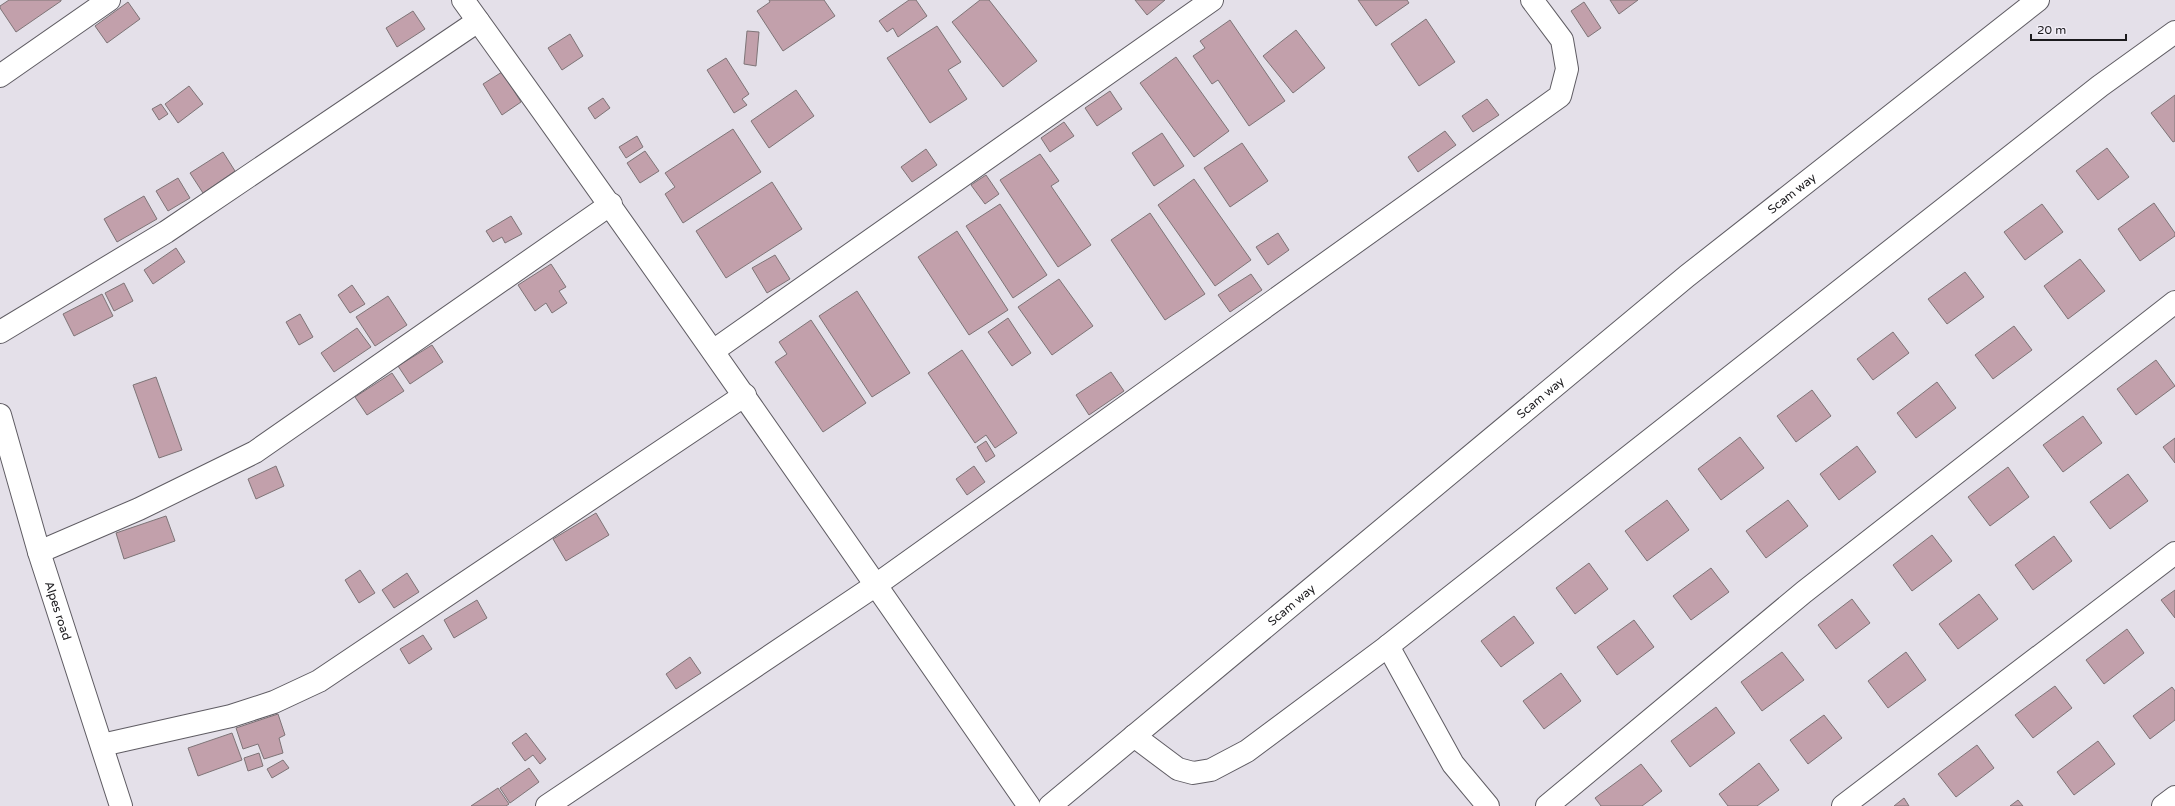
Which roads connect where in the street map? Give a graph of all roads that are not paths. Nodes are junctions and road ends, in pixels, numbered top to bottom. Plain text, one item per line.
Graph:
1 (109, 0) edge
2 (463, 0) edge
3 (1212, 0) edge
4 (1532, 0) edge
5 (2038, 0) edge
6 (478, 21) junction
7 (2175, 32) edge
8 (0, 76) edge
9 (611, 204) junction
10 (2175, 302) edge
11 (0, 332) edge
12 (713, 351) junction
13 (745, 395) junction
14 (0, 414) edge
15 (39, 552) junction
16 (2175, 553) edge
17 (876, 585) junction
18 (1388, 646) junction
19 (1134, 736) junction
20 (102, 745) junction
21 (2175, 797) edge
22 (121, 806) edge
23 (547, 806) edge
24 (1029, 806) edge
25 (1050, 806) edge
26 (1488, 806) edge
27 (1547, 806) edge
28 (1843, 806) edge
29 (2163, 806) edge

1 - 8 street
2 - 6 street
3 - 12 street
4 - 17 street
5 - 19 street, Scam way
6 - 9 street
6 - 11 street
7 - 18 street
9 - 12 street
9 - 15 street
10 - 27 street
12 - 13 street
13 - 17 street
13 - 20 street
14 - 15 street, Alpes road
15 - 20 street, Alpes road
16 - 28 street
17 - 23 street
17 - 24 street
18 - 19 street
18 - 26 street
19 - 25 street, Scam way
20 - 22 street, Alpes road
21 - 29 street

